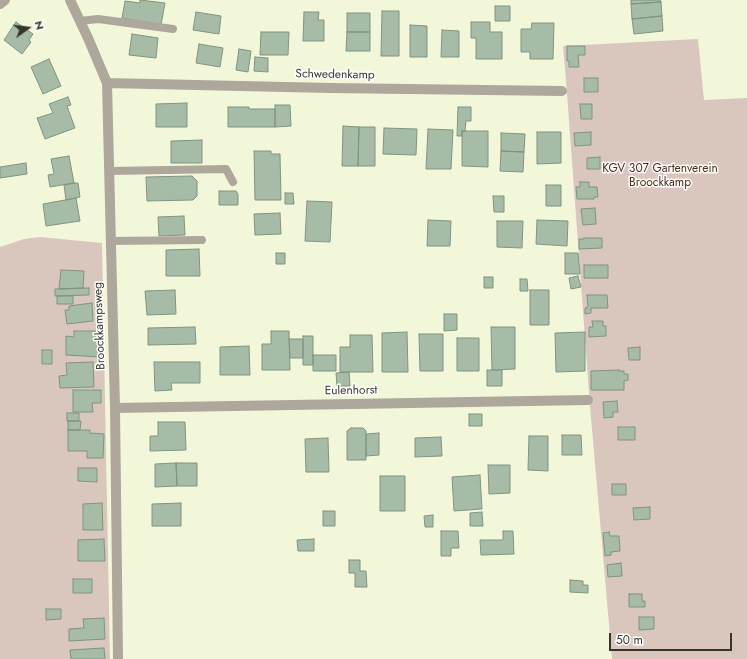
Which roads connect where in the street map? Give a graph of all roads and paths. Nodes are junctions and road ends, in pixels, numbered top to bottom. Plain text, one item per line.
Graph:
1 (5, 0) edge
2 (70, 0) edge
3 (0, 4) edge
4 (80, 21) junction
5 (173, 29) dead end
6 (107, 83) junction
7 (562, 91) dead end
8 (110, 171) junction
9 (233, 182) dead end
10 (202, 240) dead end
11 (110, 241) junction
12 (588, 400) dead end
13 (115, 408) junction
14 (118, 659) edge

1 - 3 street
2 - 4 street, Broockkampsweg
4 - 5 lane
4 - 6 street, Broockkampsweg
6 - 7 street, Schwedenkamp
6 - 8 street, Broockkampsweg
8 - 9 lane
8 - 11 street, Broockkampsweg
10 - 11 lane
11 - 13 street, Broockkampsweg
12 - 13 street, Eulenhorst
13 - 14 street, Broockkampsweg

